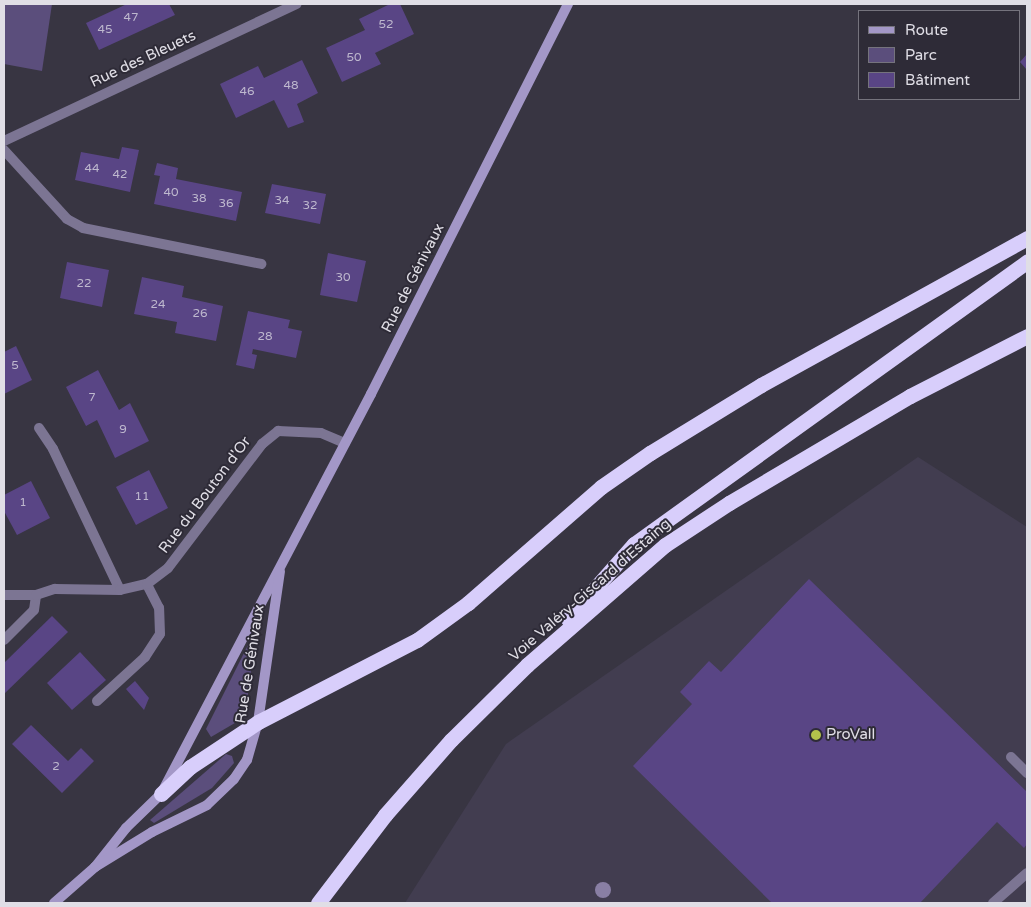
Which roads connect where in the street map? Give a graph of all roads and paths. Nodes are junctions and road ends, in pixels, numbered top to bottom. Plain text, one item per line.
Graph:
1 (296, 4) edge
2 (568, 4) edge
3 (4, 141) edge
4 (4, 150) edge
5 (1027, 238) edge
6 (1027, 262) edge
7 (261, 264) dead end
8 (1027, 336) edge
9 (39, 428) dead end
10 (345, 443) junction
11 (281, 564) junction
12 (147, 584) junction
13 (120, 590) junction
14 (4, 595) edge
15 (36, 595) junction
16 (4, 640) edge
17 (527, 665) junction
18 (97, 701) dead end
19 (258, 722) junction
20 (1011, 757) dead end
21 (1027, 773) edge
22 (161, 794) junction
23 (95, 867) junction
24 (1027, 873) edge
25 (54, 903) edge
26 (318, 903) edge
27 (993, 903) edge

1 - 3 street, Rue des Bleuets
2 - 10 street, Rue de Génivaux
4 - 7 street
5 - 19 highway
6 - 17 highway
8 - 17 highway, Voie Valéry-Giscard d'Estaing
9 - 13 street
10 - 11 street, Rue de Génivaux
10 - 12 street, Rue du Bouton d'Or
11 - 19 street, Rue de Génivaux
11 - 22 street, Rue de Génivaux
12 - 13 street, Rue du Bouton d'Or
12 - 18 street
13 - 15 street, Rue du Bouton d'Or
14 - 15 street, Rue du Bouton d'Or
15 - 16 street
17 - 26 highway, Voie Valéry-Giscard d'Estaing
19 - 22 highway
19 - 23 street, Rue de Génivaux
20 - 21 street
22 - 23 street, Rue de Génivaux
23 - 25 street, Rue de Génivaux
24 - 27 street

